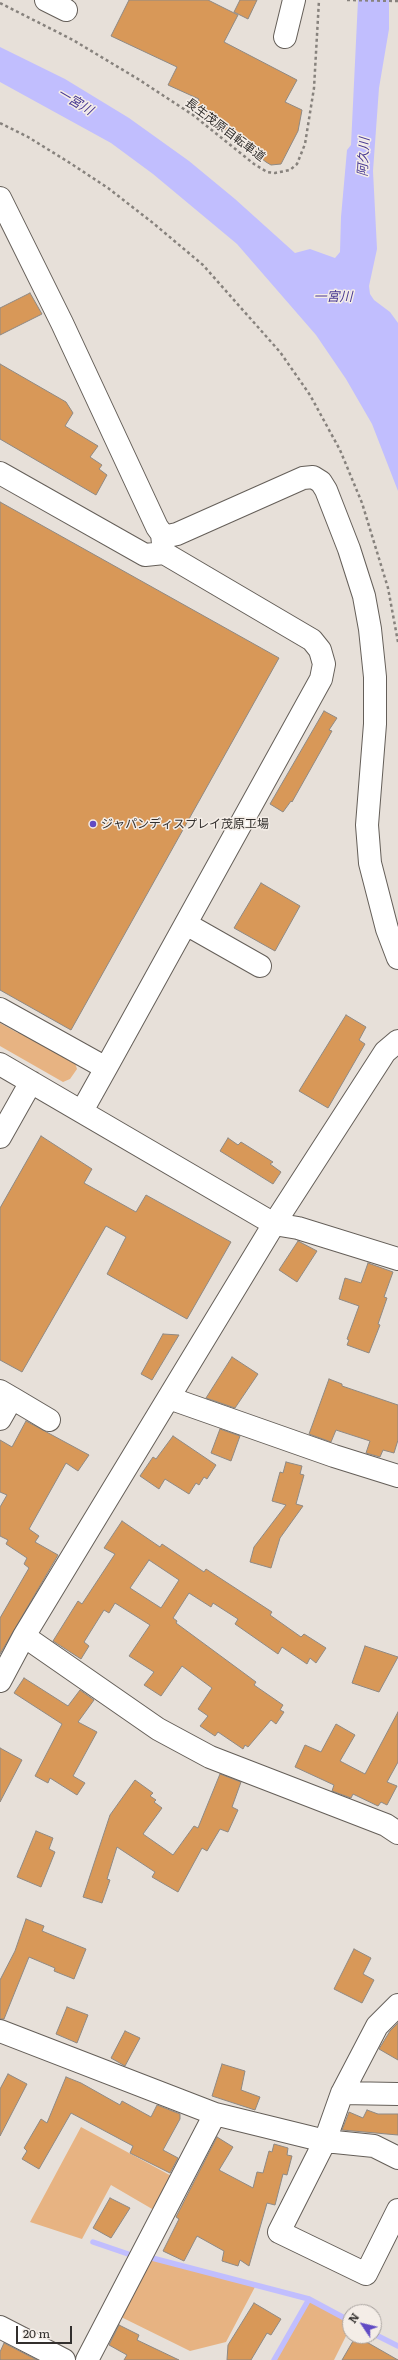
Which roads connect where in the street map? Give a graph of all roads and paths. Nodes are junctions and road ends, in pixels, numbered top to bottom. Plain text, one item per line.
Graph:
1 (46, 0) edge
2 (294, 0) edge
3 (319, 0) edge
4 (347, 0) edge
5 (398, 1) edge
6 (0, 4) edge
7 (66, 10) dead end
8 (285, 37) dead end
9 (0, 123) edge
10 (0, 198) edge
11 (0, 473) edge
12 (163, 543) junction
13 (398, 642) edge
14 (186, 924) junction
15 (398, 958) edge
16 (260, 966) dead end
17 (0, 1009) edge
18 (398, 1041) edge
19 (0, 1064) edge
20 (106, 1068) junction
21 (32, 1082) junction
22 (82, 1111) junction
23 (0, 1137) edge
24 (274, 1224) junction
25 (398, 1259) edge
26 (6, 1394) edge
27 (169, 1398) junction
28 (0, 1418) edge
29 (49, 1420) dead end
30 (398, 1476) edge
31 (24, 1636) junction
32 (0, 1681) edge
33 (398, 1833) edge
34 (398, 2005) edge
35 (0, 2031) edge
36 (342, 2093) junction
37 (398, 2094) edge
38 (215, 2114) junction
39 (325, 2141) junction
40 (398, 2158) edge
41 (398, 2210) edge
42 (0, 2327) edge
43 (64, 2360) edge
44 (87, 2360) edge

1 - 7 street
2 - 8 street
3 - 6 path, 長生茂原自転車道
4 - 5 path
9 - 13 path
10 - 12 street
11 - 12 street
12 - 14 street
12 - 15 street
14 - 16 street
14 - 20 street
17 - 20 street
18 - 24 street
19 - 21 street
20 - 22 street
21 - 22 street
21 - 23 street
22 - 24 street
24 - 25 street
24 - 27 street
26 - 28 street
26 - 29 street
27 - 30 street
27 - 31 street
31 - 32 street
31 - 33 street
34 - 36 street
35 - 38 street
36 - 37 street
36 - 39 street
38 - 39 street
38 - 44 street
39 - 40 street
39 - 41 street
42 - 43 street

